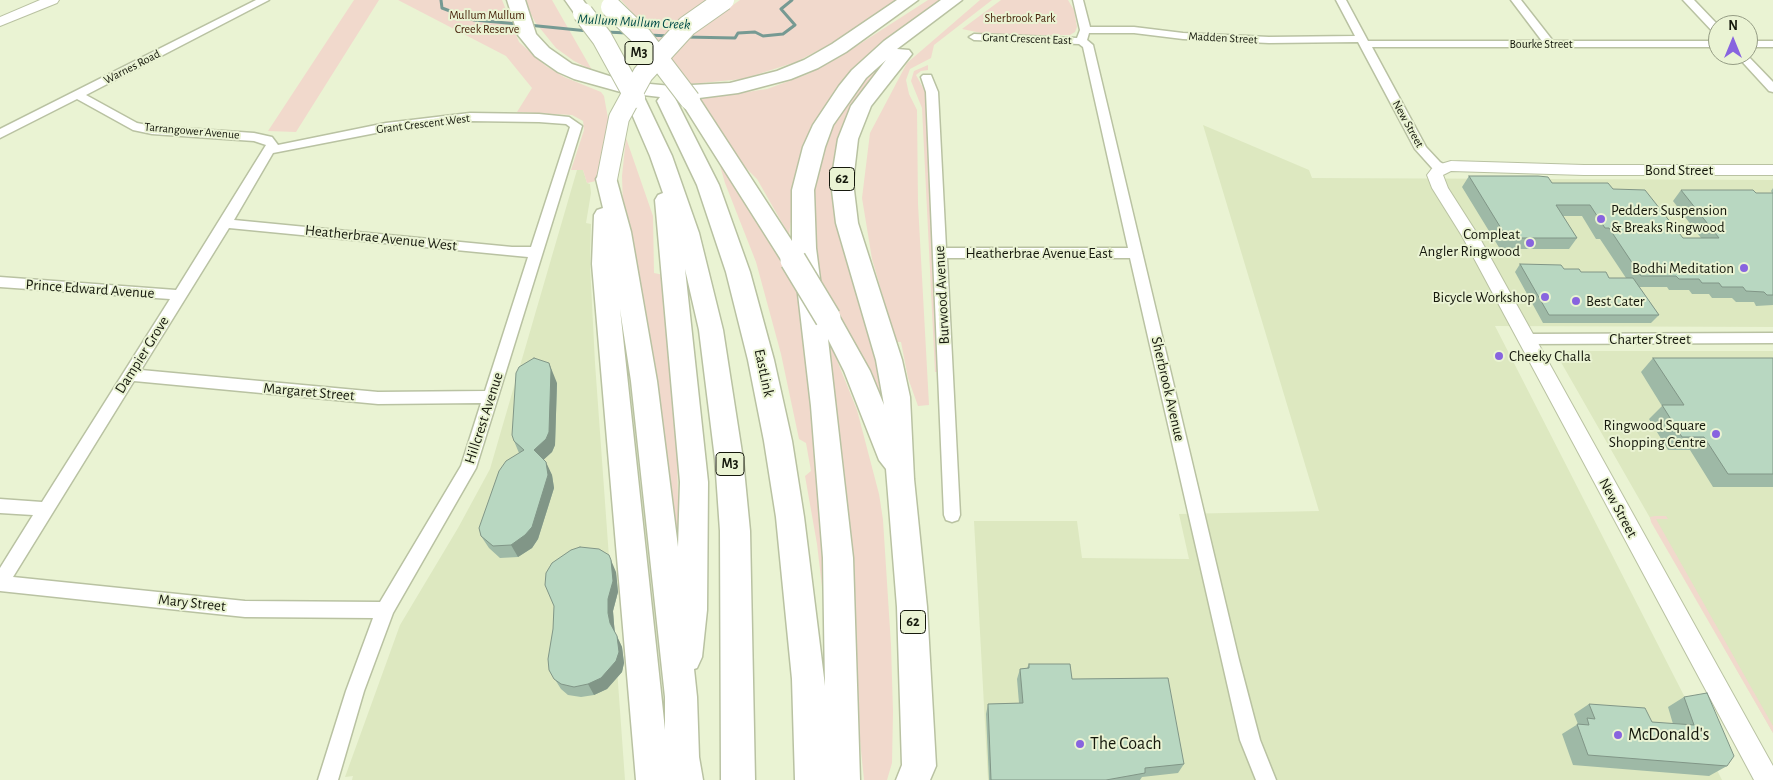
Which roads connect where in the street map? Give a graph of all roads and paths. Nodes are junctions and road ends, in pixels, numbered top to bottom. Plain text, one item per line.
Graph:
1 (52, 0) edge
2 (264, 0) edge
3 (724, 0) edge
4 (909, 0) edge
5 (953, 0) edge
6 (965, 0) edge
7 (1078, 0) edge
8 (1341, 0) edge
9 (1516, 0) edge
10 (1688, 0) edge
11 (576, 2) edge
12 (606, 3) edge
13 (517, 4) edge
14 (1708, 21) edge
15 (0, 22) edge
16 (1083, 35) junction
17 (974, 37) dead end
18 (1363, 42) junction
19 (1550, 44) junction
20 (1708, 44) edge
21 (1758, 44) edge
22 (1773, 44) edge
23 (1750, 65) edge
24 (927, 77) dead end
25 (1773, 89) edge
26 (78, 95) junction
27 (679, 101) junction
28 (576, 126) joint
29 (0, 134) edge
30 (270, 150) junction
31 (662, 156) junction
32 (1584, 170) junction
33 (1773, 170) edge
34 (1450, 175) junction
35 (607, 179) junction
36 (225, 223) junction
37 (537, 252) junction
38 (940, 253) junction
39 (1137, 253) junction
40 (0, 282) edge
41 (179, 295) junction
42 (1773, 338) edge
43 (1527, 339) junction
44 (128, 375) junction
45 (491, 397) junction
46 (900, 479) junction
47 (0, 506) edge
48 (46, 509) junction
49 (952, 514) dead end
50 (0, 583) edge
51 (385, 610) junction
52 (681, 697) junction
53 (684, 769) edge
54 (920, 776) edge
55 (328, 780) edge
56 (653, 780) edge
57 (738, 780) edge
58 (812, 780) edge
59 (842, 780) edge
60 (1266, 780) edge
61 (1767, 780) edge

1 - 15 main road
2 - 26 street, Warnes Road
3 - 35 highway, bridge
4 - 13 highway
5 - 59 highway
6 - 46 highway, 62
7 - 16 street, Sherbrook Avenue
8 - 18 street, New Street
9 - 19 street
10 - 14 street
11 - 31 highway, M3, bridge
12 - 27 highway, EastLink / M3, bridge
16 - 17 street, Grant Crescent East
16 - 18 street, Madden Street
16 - 39 street, Sherbrook Avenue
18 - 19 street, Bourke Street
18 - 34 street, New Street
19 - 20 street, Bourke Street
21 - 22 street
23 - 25 street
24 - 38 street, Burwood Avenue
26 - 29 street, Warnes Road
26 - 30 street, Tarrangower Avenue
27 - 46 highway, bridge
27 - 58 highway, EastLink / M3
28 - 30 street, Grant Crescent West
28 - 37 street, Hillcrest Avenue
30 - 36 street, Dampier Grove
31 - 52 highway
31 - 57 highway, M3
32 - 33 street, Bond Street
32 - 34 street, Bond Street
32 - 34 street, Bond Street
34 - 43 street, New Street
35 - 52 highway
35 - 56 highway
36 - 37 street, Heatherbrae Avenue West
36 - 41 street, Dampier Grove
37 - 45 street, Hillcrest Avenue
38 - 39 street, Heatherbrae Avenue East
38 - 49 street, Burwood Avenue
39 - 60 street, Sherbrook Avenue
40 - 41 street, Prince Edward Avenue
41 - 44 street, Dampier Grove
42 - 43 street, Charter Street
43 - 61 street, New Street
44 - 45 street, Margaret Street
44 - 48 street, Dampier Grove
45 - 51 street, Hillcrest Avenue
46 - 54 highway, 62
47 - 48 street
48 - 50 street, Dampier Grove
50 - 51 street, Mary Street
51 - 55 street, Hillcrest Avenue
52 - 53 highway

